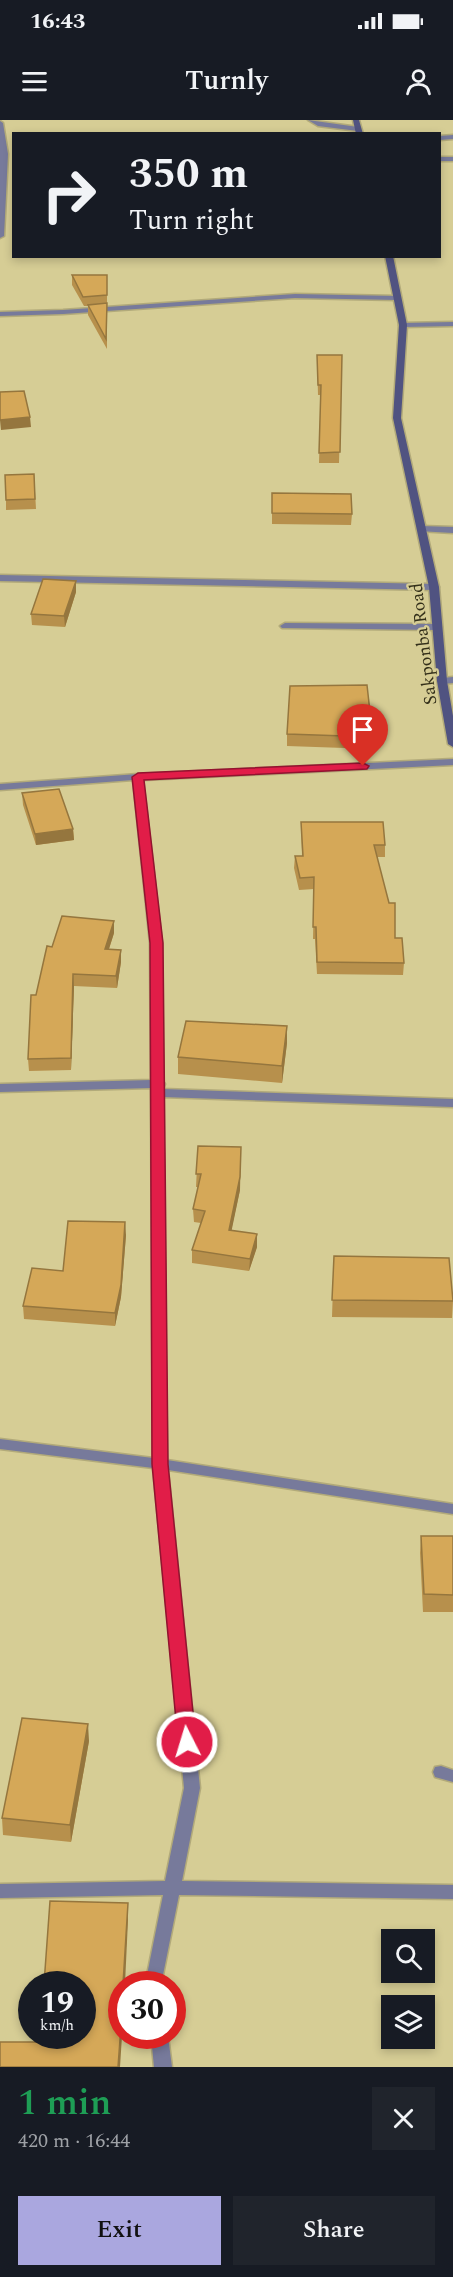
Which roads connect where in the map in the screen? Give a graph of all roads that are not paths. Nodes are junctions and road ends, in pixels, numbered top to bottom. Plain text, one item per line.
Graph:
1 (311, 120) edge
2 (356, 120) edge
3 (0, 123) edge
4 (359, 131) edge
5 (2, 154) edge
6 (2, 238) edge
7 (389, 258) edge
8 (397, 298) junction
9 (0, 314) edge
10 (453, 324) edge
11 (403, 325) junction
12 (421, 529) junction
13 (453, 530) edge
14 (0, 578) edge
15 (434, 587) junction
16 (285, 626) dead end
17 (437, 627) junction
18 (448, 680) edge
19 (453, 744) edge
20 (453, 762) edge
21 (138, 777) junction
22 (0, 787) edge
23 (0, 1088) edge
24 (158, 1088) junction
25 (453, 1103) edge
26 (0, 1444) edge
27 (160, 1464) junction
28 (453, 1509) edge
29 (172, 1888) junction
30 (0, 1891) edge
31 (453, 1892) edge
32 (156, 1971) edge
33 (161, 2049) edge
34 (163, 2067) edge

1 - 4 street
2 - 4 main road
3 - 5 street
5 - 6 street
7 - 8 main road, Sakponba Road
8 - 9 street
8 - 11 main road, Sakponba Road
10 - 11 street
11 - 12 main road, Sakponba Road
12 - 13 street
12 - 15 main road, Sakponba Road
14 - 15 street
15 - 17 main road, Sakponba Road
16 - 17 street
17 - 18 main road, Sakponba Road
18 - 19 main road, Sakponba Road
20 - 21 street
21 - 22 street
21 - 24 street
23 - 24 street
24 - 25 street
24 - 27 street
26 - 27 street
27 - 28 street
27 - 29 street
29 - 30 street
29 - 31 street
29 - 32 street
33 - 34 street

